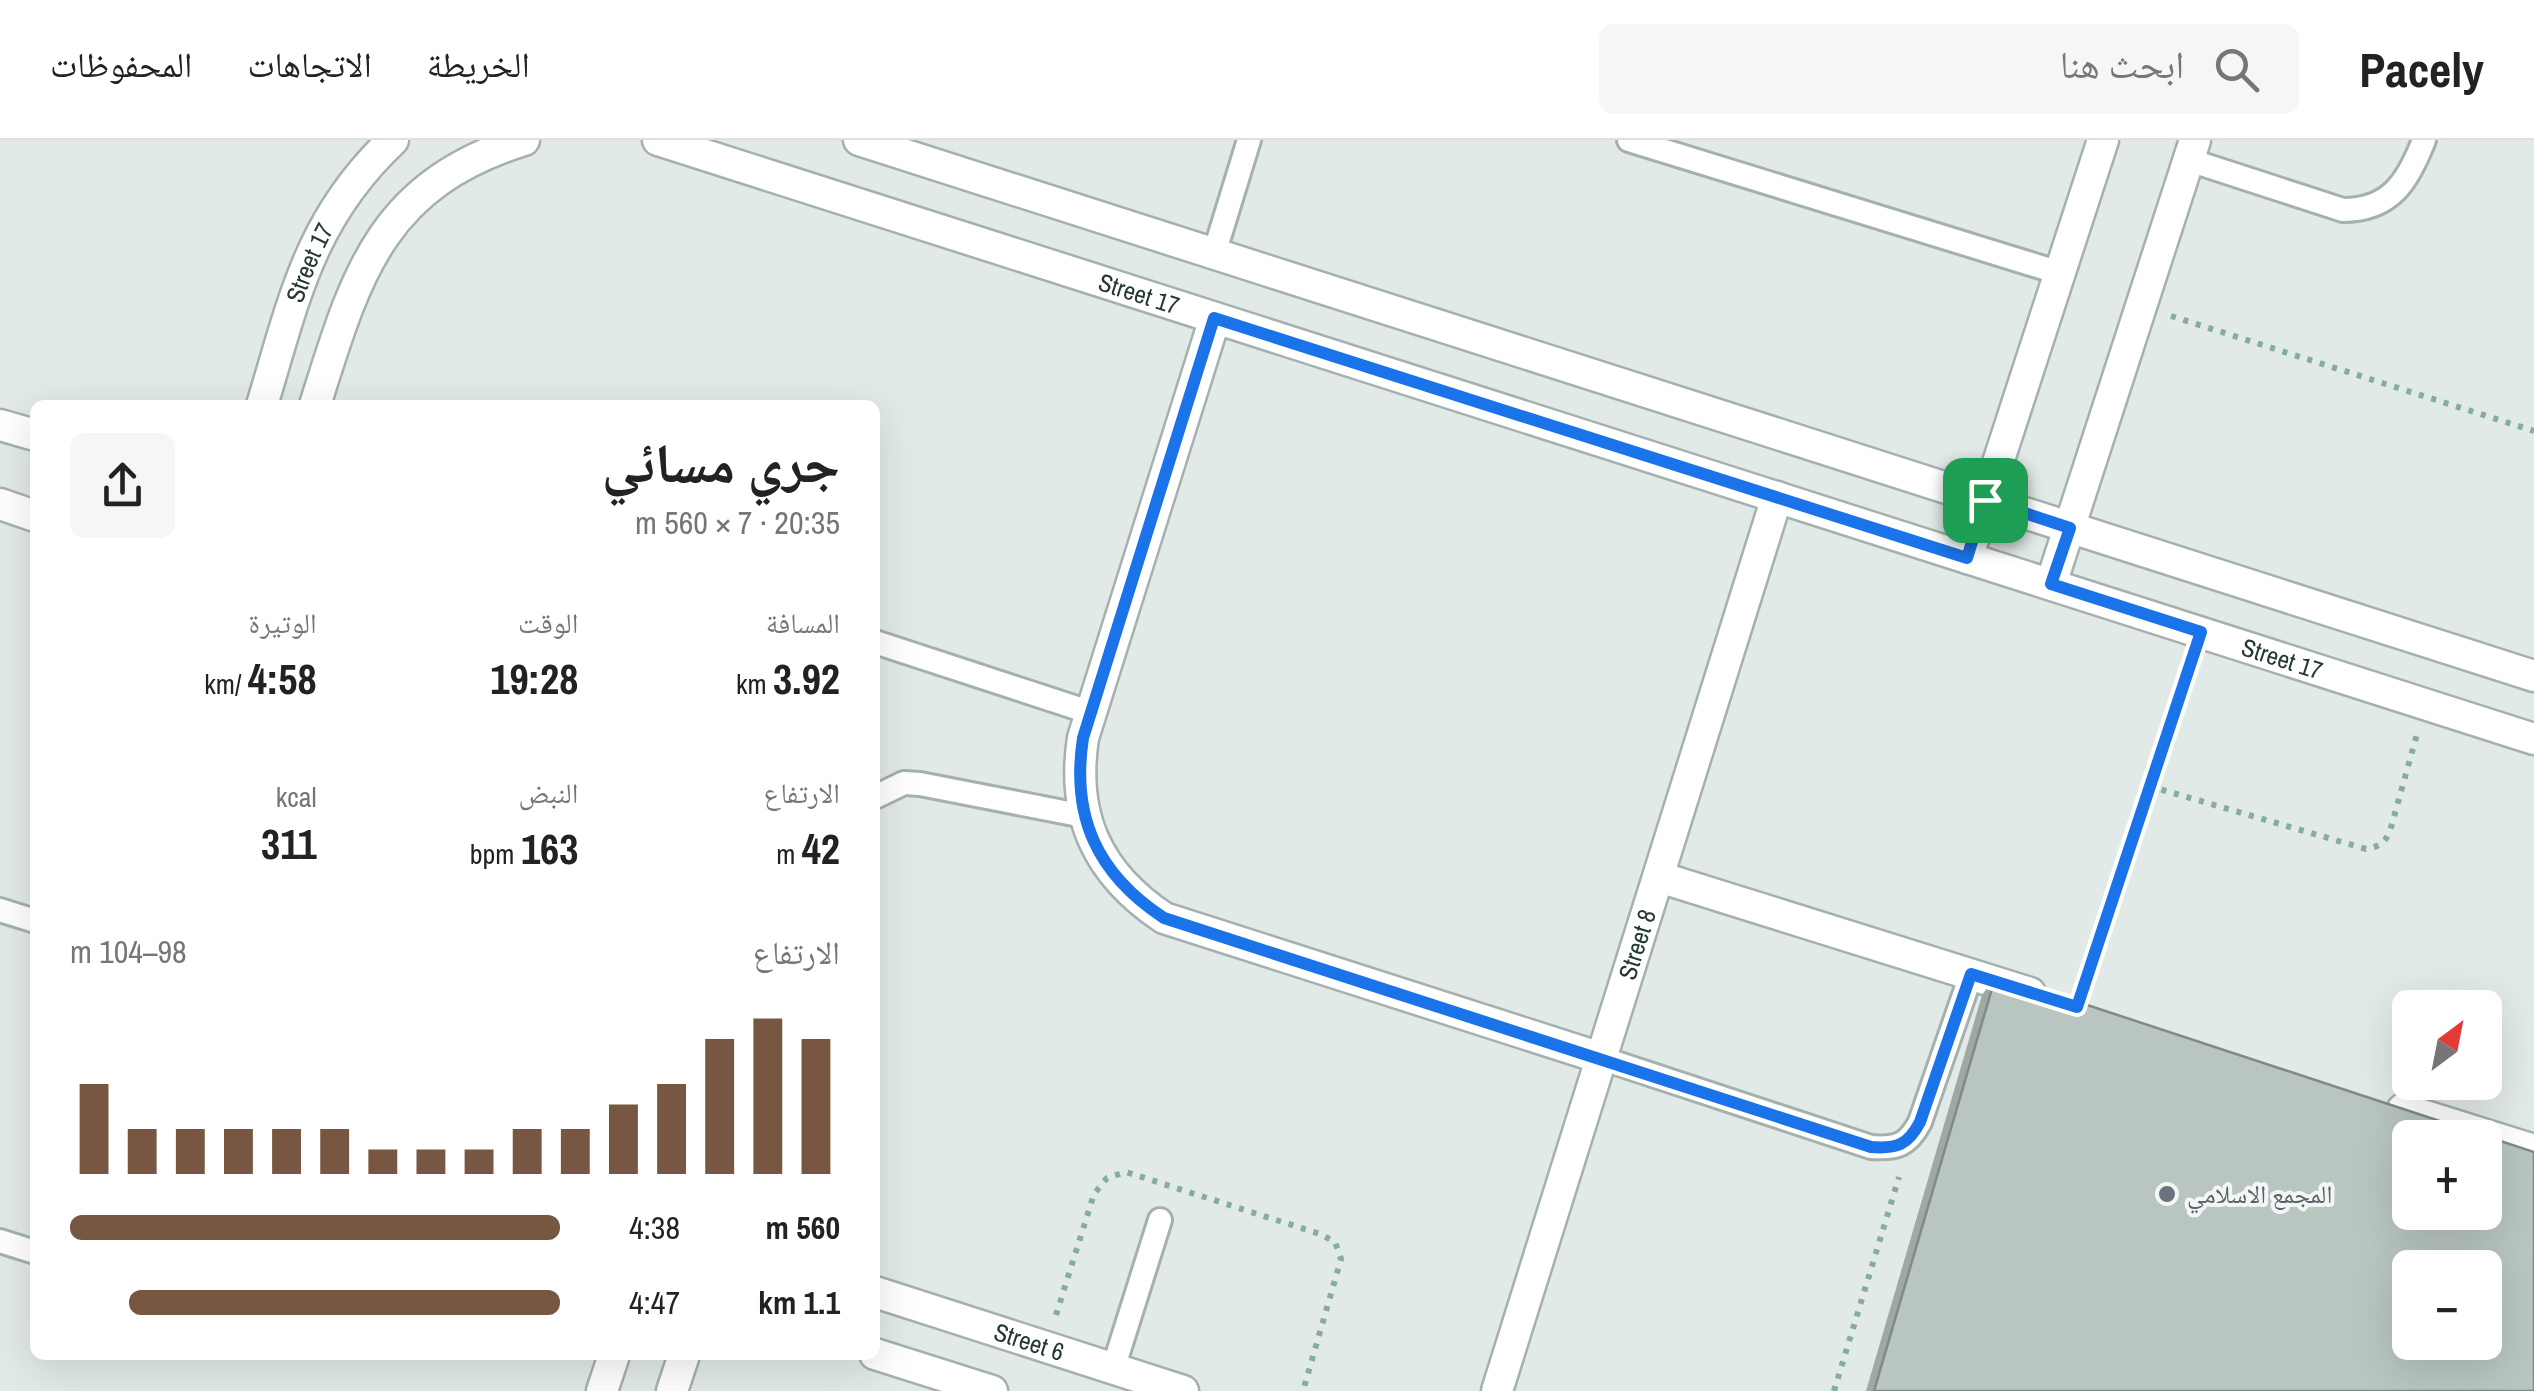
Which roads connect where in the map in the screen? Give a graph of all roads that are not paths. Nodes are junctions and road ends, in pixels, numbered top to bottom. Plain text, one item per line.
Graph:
1 (394, 140) edge
2 (524, 140) edge
3 (658, 140) edge
4 (860, 140) edge
5 (1249, 140) edge
6 (1629, 140) edge
7 (2103, 140) edge
8 (2424, 140) edge
9 (2192, 150) edge
10 (1214, 254) junction
11 (2060, 273) junction
12 (1214, 318) junction
13 (264, 400) edge
14 (317, 400) edge
15 (0, 425) edge
16 (30, 434) edge
17 (1777, 497) junction
18 (1985, 500) junction
19 (0, 504) edge
20 (30, 514) edge
21 (2070, 528) junction
22 (1967, 558) junction
23 (2051, 584) junction
24 (880, 644) edge
25 (2534, 676) edge
26 (1092, 712) junction
27 (2534, 738) edge
28 (880, 795) edge
29 (1084, 816) junction
30 (1659, 877) junction
31 (0, 910) edge
32 (30, 919) edge
33 (1971, 974) junction
34 (2077, 1007) edge
35 (1601, 1058) junction
36 (2382, 1102) edge
37 (2534, 1150) edge
38 (1160, 1220) dead end
39 (0, 1242) edge
40 (30, 1251) edge
41 (880, 1294) edge
42 (880, 1356) edge
43 (612, 1360) edge
44 (1113, 1369) junction
45 (602, 1391) edge
46 (992, 1391) edge
47 (1183, 1391) edge
48 (1497, 1391) edge

1 - 13 street, Street 17
2 - 14 street, Street 17
3 - 12 street, Street 17
4 - 10 street
5 - 10 lane
6 - 11 lane
7 - 11 street
8 - 9 lane
9 - 21 street
10 - 18 street
11 - 18 street
12 - 17 street, Street 17
12 - 26 street
15 - 16 street
17 - 22 street, Street 17
17 - 30 street, Street 8
18 - 21 street
18 - 22 street
19 - 20 street
21 - 23 street
21 - 25 street
22 - 23 street, Street 17
23 - 27 street, Street 17
24 - 26 lane
26 - 29 street
28 - 29 lane
29 - 35 street
30 - 33 street
30 - 35 street, Street 8
31 - 32 lane
33 - 34 street
33 - 35 lane
35 - 48 street, Street 8
36 - 37 street
38 - 44 lane
39 - 40 lane
41 - 44 street, Street 6
42 - 46 street
43 - 45 street
44 - 47 street, Street 6

